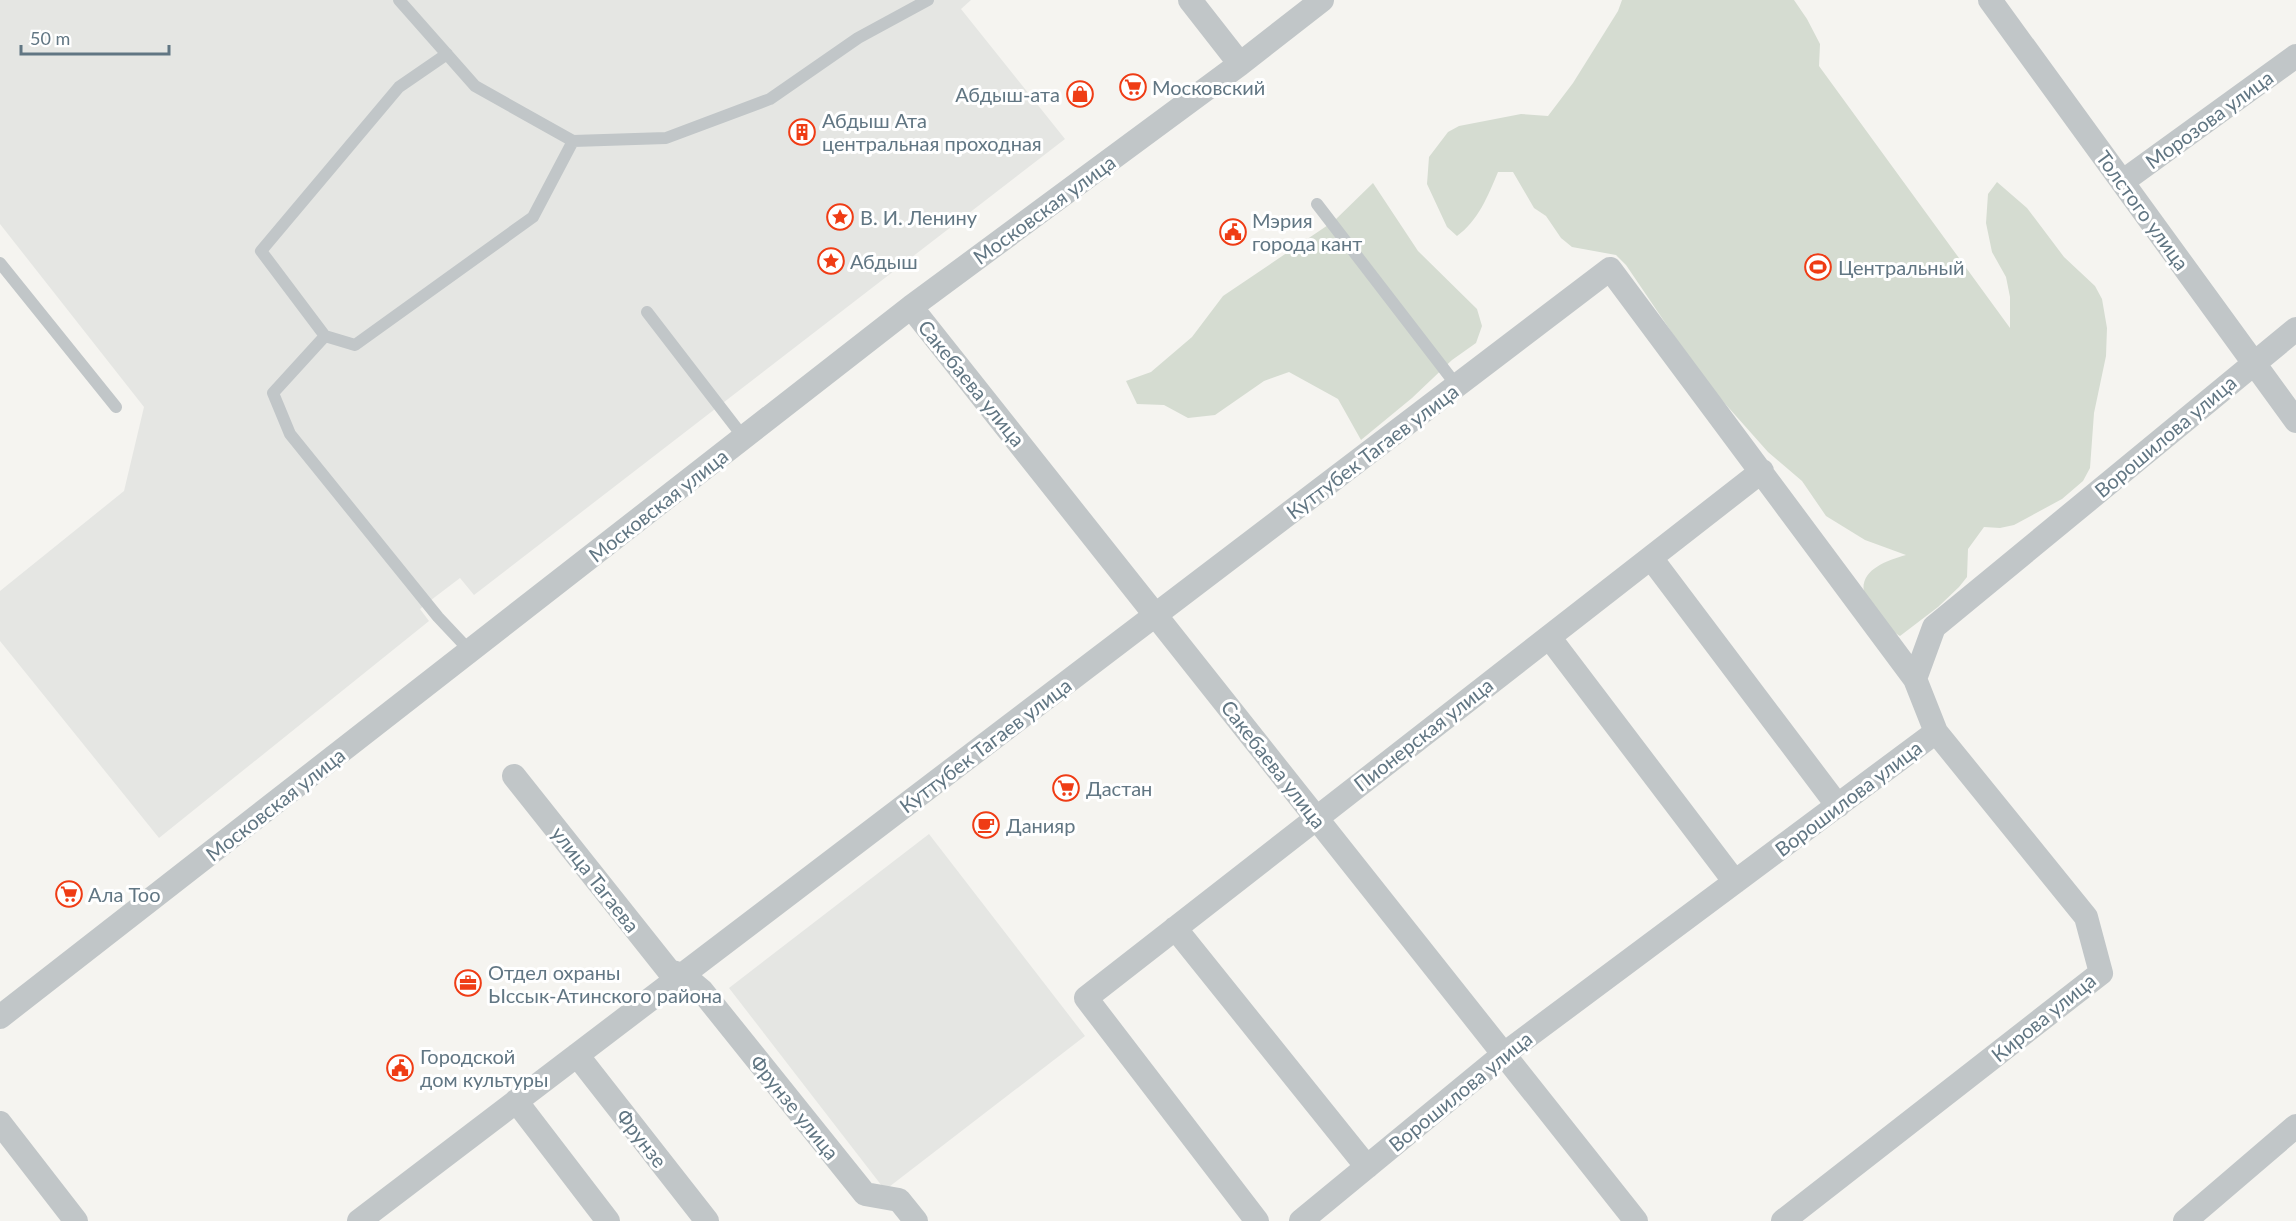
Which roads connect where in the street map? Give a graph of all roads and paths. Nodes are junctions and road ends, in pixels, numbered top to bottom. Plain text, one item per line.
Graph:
1 (399, 0) edge
2 (928, 0) edge
3 (1190, 0) edge
4 (1322, 0) edge
5 (1990, 0) edge
6 (447, 54) junction
7 (2296, 56) edge
8 (1240, 64) junction
9 (573, 141) junction
10 (2122, 182) junction
11 (1317, 204) dead end
12 (0, 263) edge
13 (911, 307) junction
14 (647, 312) dead end
15 (2296, 329) edge
16 (325, 336) junction
17 (2254, 363) junction
18 (1457, 386) junction
19 (116, 407) dead end
20 (2296, 421) edge
21 (744, 438) junction
22 (1762, 471) junction
23 (1651, 558) junction
24 (1155, 615) junction
25 (1549, 637) junction
26 (470, 651) junction
27 (1915, 679) junction
28 (1936, 732) junction
29 (514, 776) dead end
30 (1838, 806) junction
31 (1316, 817) junction
32 (1735, 882) junction
33 (1174, 928) junction
34 (683, 975) junction
35 (0, 1017) edge
36 (1504, 1054) junction
37 (577, 1055) junction
38 (516, 1101) junction
39 (0, 1123) edge
40 (2296, 1126) edge
41 (1367, 1167) junction
42 (76, 1221) edge
43 (359, 1221) edge
44 (608, 1221) edge
45 (707, 1221) edge
46 (916, 1221) edge
47 (1257, 1221) edge
48 (1301, 1221) edge
49 (1636, 1221) edge
50 (1783, 1221) edge
51 (2185, 1221) edge

1 - 6 lane
2 - 9 lane
3 - 8 street
4 - 8 street, Московская улица
5 - 10 street, Толстого улица
6 - 9 lane
6 - 16 lane
7 - 10 street, Морозова улица
8 - 13 street, Московская улица
9 - 16 lane
10 - 17 street, Толстого улица
11 - 18 lane
12 - 19 lane
13 - 21 street, Московская улица
13 - 24 street, Сакебаева улица
14 - 21 lane
15 - 17 street, Ворошилова улица
16 - 26 lane
17 - 20 street, Толстого улица
17 - 27 street, Ворошилова улица
18 - 22 street, Куттубек Тагаев улица
18 - 24 street, Куттубек Тагаев улица
21 - 26 street, Московская улица
22 - 23 street, Пионерская улица
22 - 27 street
23 - 25 street, Пионерская улица
23 - 30 street
24 - 31 street, Сакебаева улица
24 - 34 street, Куттубек Тагаев улица
25 - 31 street, Пионерская улица
25 - 32 street
26 - 35 street, Московская улица
27 - 28 street, Ворошилова улица
28 - 30 street, Ворошилова улица
28 - 50 street, Кирова улица
29 - 34 street, улица Тагаева
30 - 32 street, Ворошилова улица
31 - 33 street, Пионерская улица
31 - 36 street, Сакебаева улица
32 - 36 street, Ворошилова улица
33 - 41 street
33 - 47 street, Пионерская улица
34 - 37 street, Куттубек Тагаев улица
34 - 46 street, Фрунзе улица
36 - 41 street, Ворошилова улица
36 - 49 street, Сакебаева улица
37 - 38 street, Куттубек Тагаев улица
37 - 45 street, Фрунзе
38 - 43 street, Куттубек Тагаев улица
38 - 44 street
39 - 42 street
40 - 51 street
41 - 48 street, Ворошилова улица

